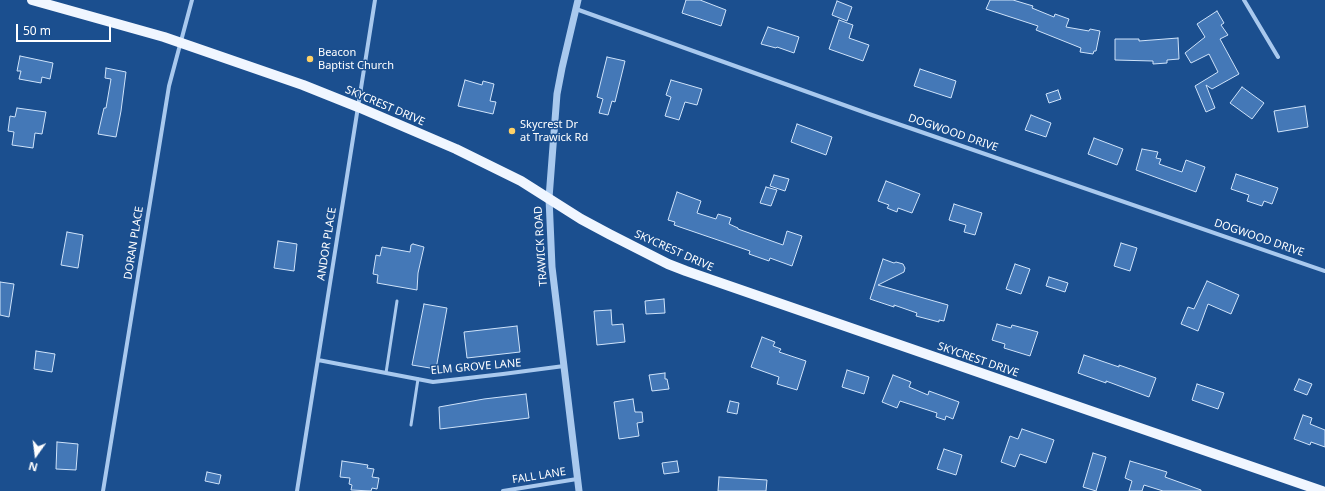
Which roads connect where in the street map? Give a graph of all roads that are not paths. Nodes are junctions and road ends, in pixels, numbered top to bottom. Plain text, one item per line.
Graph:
1 (32, 0) edge
2 (192, 0) edge
3 (375, 0) edge
4 (578, 0) edge
5 (1244, 0) edge
6 (576, 9) junction
7 (181, 43) junction
8 (1278, 57) dead end
9 (358, 107) junction
10 (549, 198) junction
11 (1325, 271) edge
12 (397, 301) dead end
13 (318, 360) junction
14 (565, 366) junction
15 (386, 373) junction
16 (418, 379) junction
17 (411, 425) dead end
18 (577, 480) junction
19 (103, 491) edge
20 (298, 491) edge
21 (503, 491) edge
22 (579, 491) edge
23 (1322, 491) edge

1 - 7 main road, SKYCREST DRIVE
2 - 7 street, DORAN PLACE
3 - 9 street, ANDOR PLACE
4 - 6 street, TRAWICK ROAD
5 - 8 street
6 - 10 street, TRAWICK ROAD
6 - 11 street, DOGWOOD DRIVE
7 - 9 main road, SKYCREST DRIVE
7 - 19 street, DORAN PLACE
9 - 10 main road, SKYCREST DRIVE
9 - 13 street, ANDOR PLACE
10 - 14 street, TRAWICK ROAD
10 - 23 main road, SKYCREST DRIVE
12 - 15 lane
13 - 15 street, ELM GROVE LANE
13 - 20 street, ANDOR PLACE
14 - 16 street, ELM GROVE LANE
14 - 18 street, TRAWICK ROAD
15 - 16 street, ELM GROVE LANE
16 - 17 lane
18 - 21 street, FALL LANE
18 - 22 street, TRAWICK ROAD

